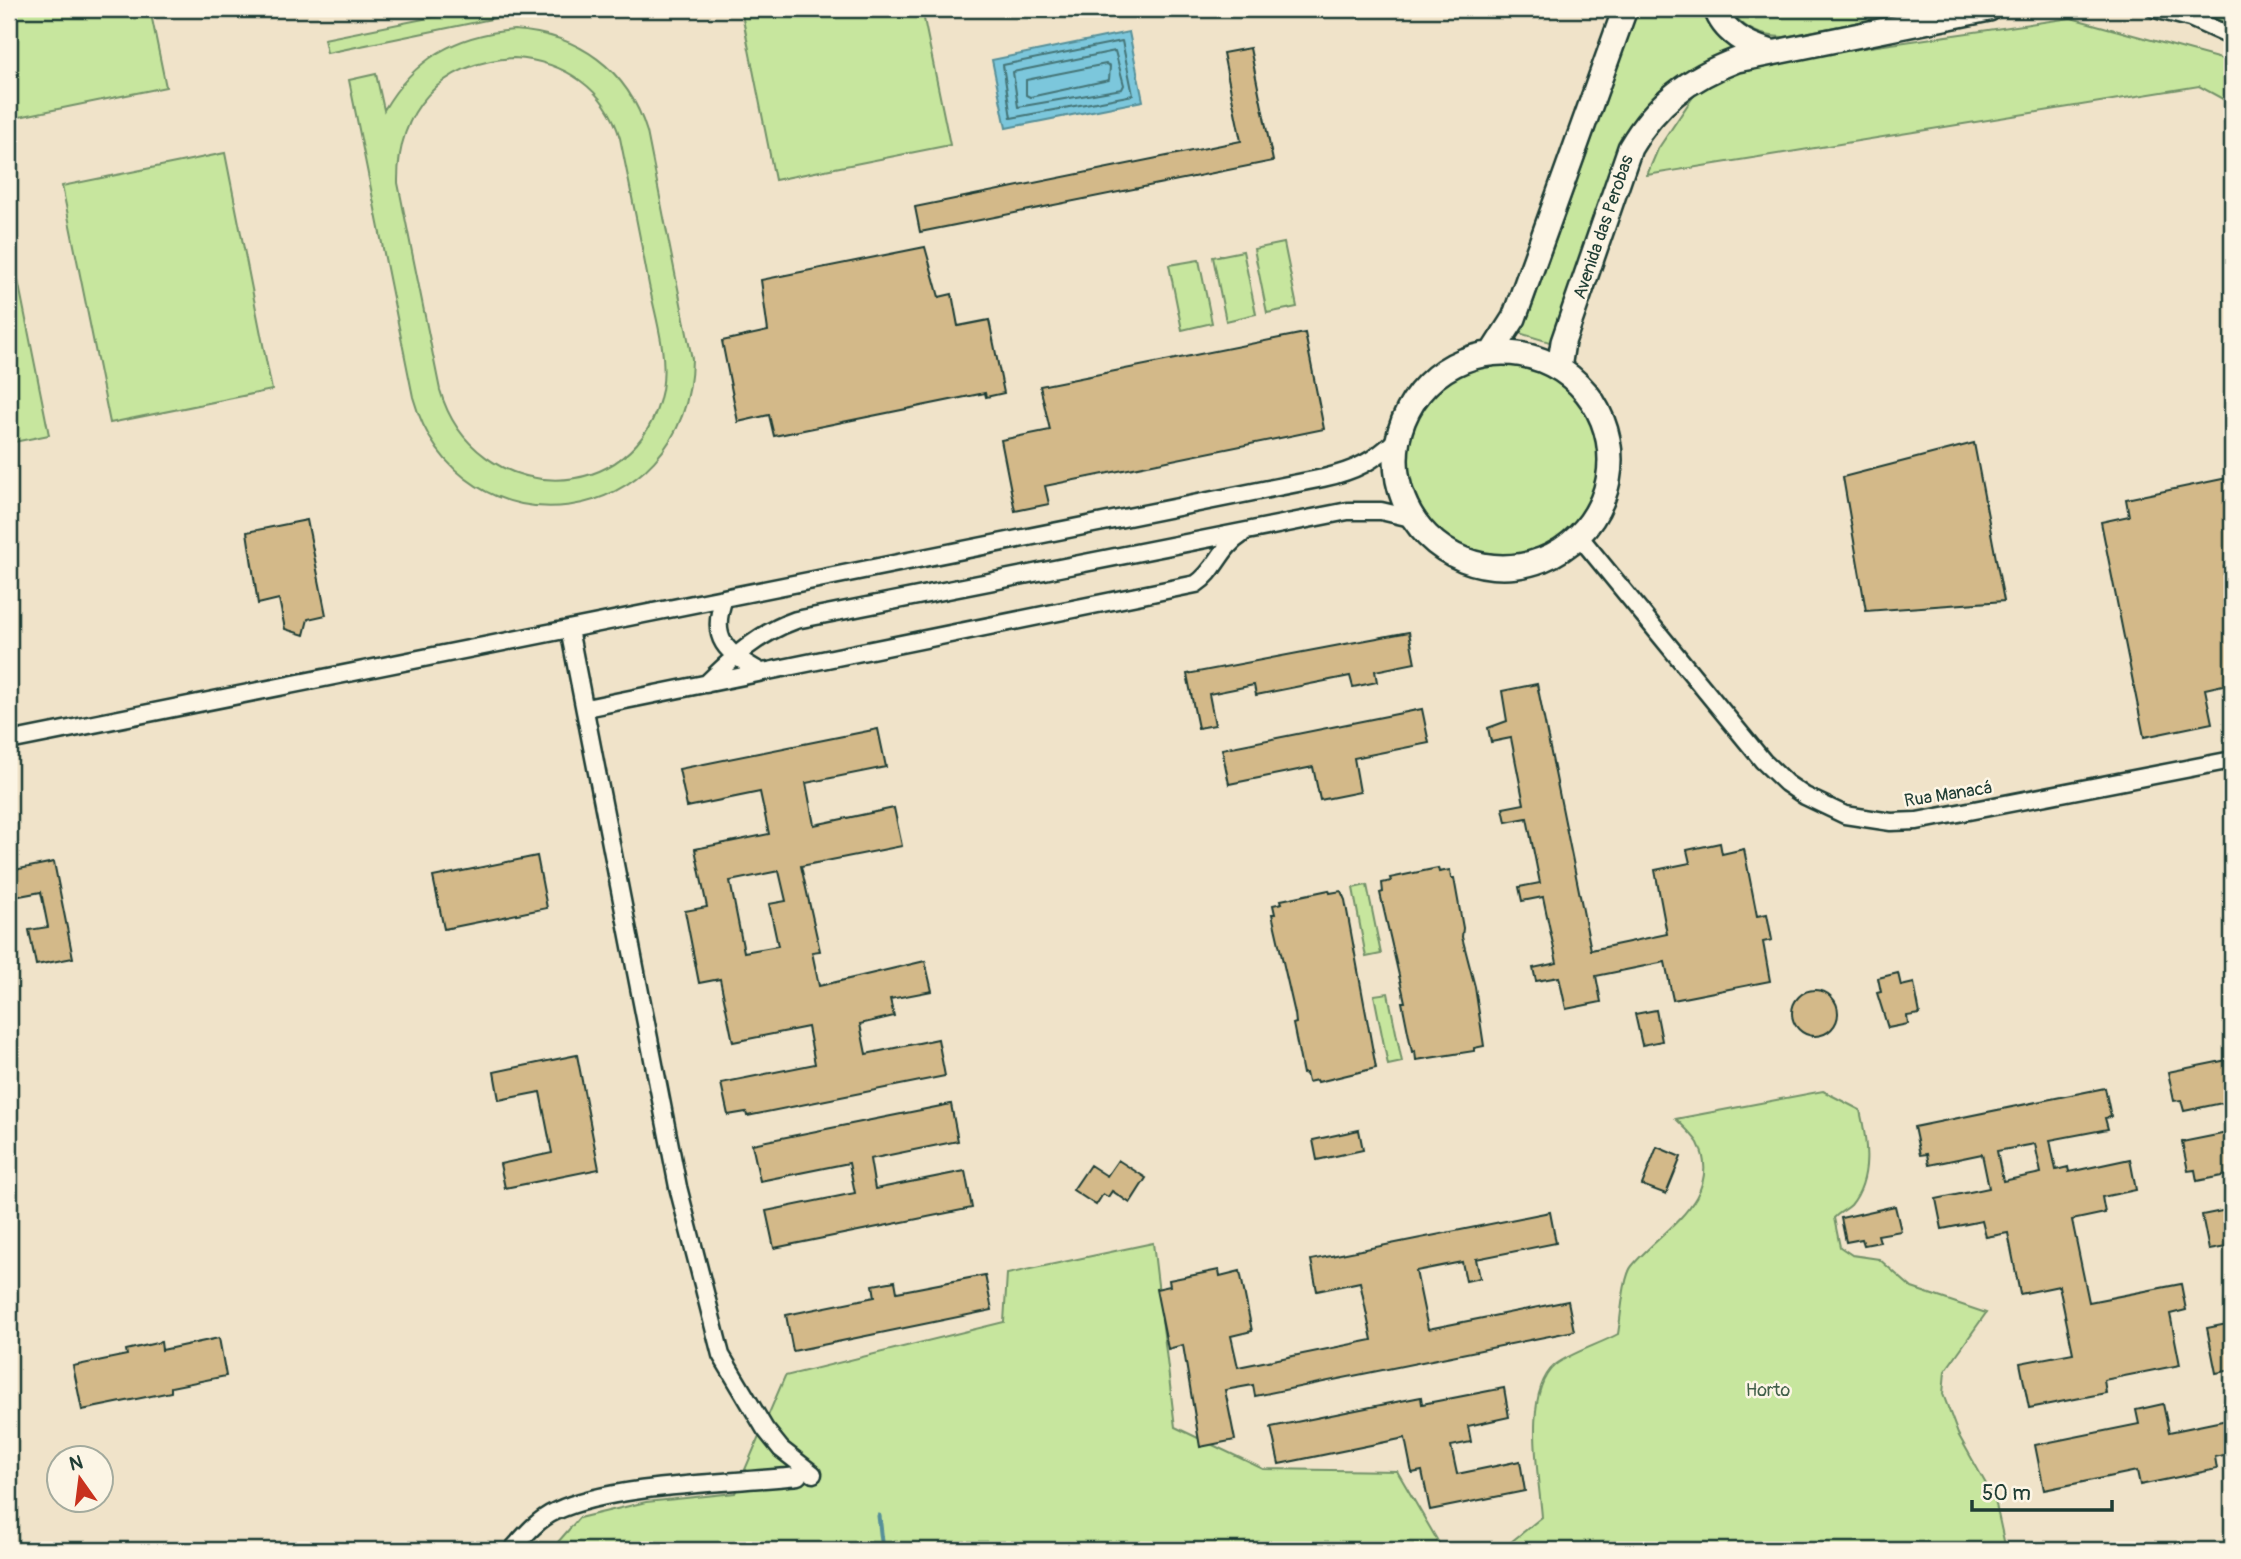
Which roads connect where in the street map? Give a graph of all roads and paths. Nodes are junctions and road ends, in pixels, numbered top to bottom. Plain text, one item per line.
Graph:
1 (1625, 9) edge
2 (1716, 9) edge
3 (1987, 9) edge
4 (2155, 9) edge
5 (2232, 37) edge
6 (1769, 51) junction
7 (1491, 354) junction
8 (1559, 368) junction
9 (1397, 439) junction
10 (1411, 518) junction
11 (1249, 530) junction
12 (1579, 536) junction
13 (724, 598) junction
14 (569, 629) junction
15 (734, 656) junction
16 (761, 672) junction
17 (706, 684) junction
18 (586, 708) junction
19 (9, 741) edge
20 (2232, 760) edge
21 (512, 1550) edge

1 - 7 street
2 - 6 street
3 - 6 street, Avenida das Perobas
4 - 5 street
6 - 8 street, Avenida das Perobas
7 - 8 street
7 - 9 street
8 - 12 street
9 - 10 street
9 - 13 street
10 - 11 street
10 - 12 street
11 - 15 street
11 - 16 street
12 - 20 street, Rua Manacá
13 - 14 street
13 - 15 street
14 - 18 street
14 - 19 street
15 - 16 street
15 - 17 street
16 - 17 street
17 - 18 street
18 - 21 street

